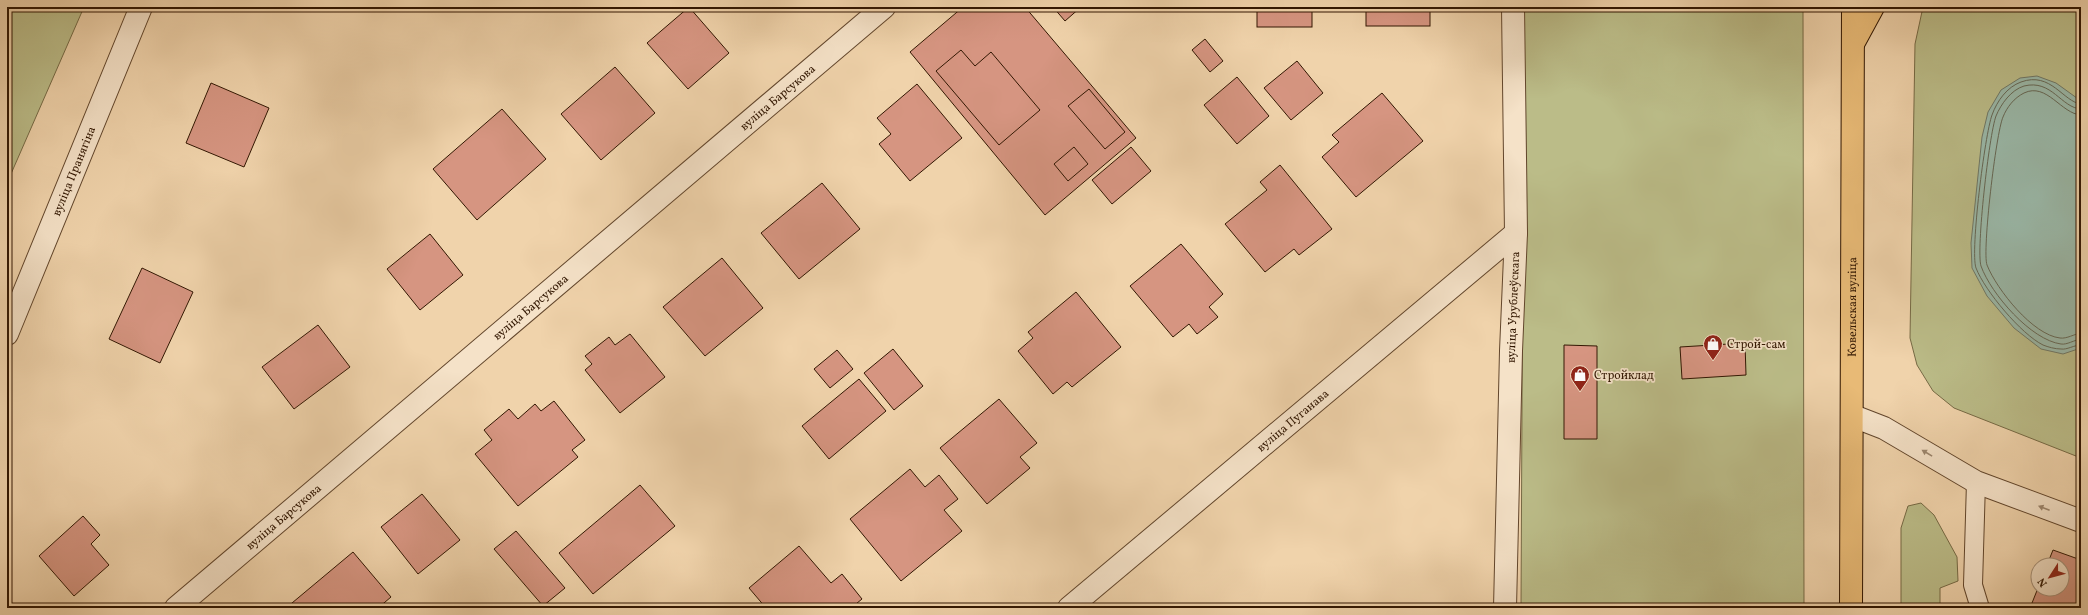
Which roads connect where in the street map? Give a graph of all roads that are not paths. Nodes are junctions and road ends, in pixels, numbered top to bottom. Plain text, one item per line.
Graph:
1 (141, 7) edge
2 (884, 7) edge
3 (1513, 7) edge
4 (1853, 7) edge
5 (1873, 7) edge
6 (1853, 43) junction
7 (1516, 233) junction
8 (7, 334) edge
9 (1853, 416) junction
10 (1976, 482) junction
11 (2081, 522) edge
12 (176, 608) edge
13 (1069, 608) edge
14 (1505, 608) edge
15 (1851, 608) edge
16 (1980, 608) edge

1 - 8 street, вуліца Пранягіна
2 - 12 street, вуліца Барсукова
3 - 7 street, вуліца Урублеўскага
4 - 6 highway, Ковельская вуліца
5 - 6 highway
6 - 9 highway, Ковельская вуліца
7 - 13 street, вуліца Пуганава
7 - 14 street, вуліца Урублеўскага
10 -> 9 street
9 - 15 highway, Ковельская вуліца
11 -> 10 street
10 - 16 lane

